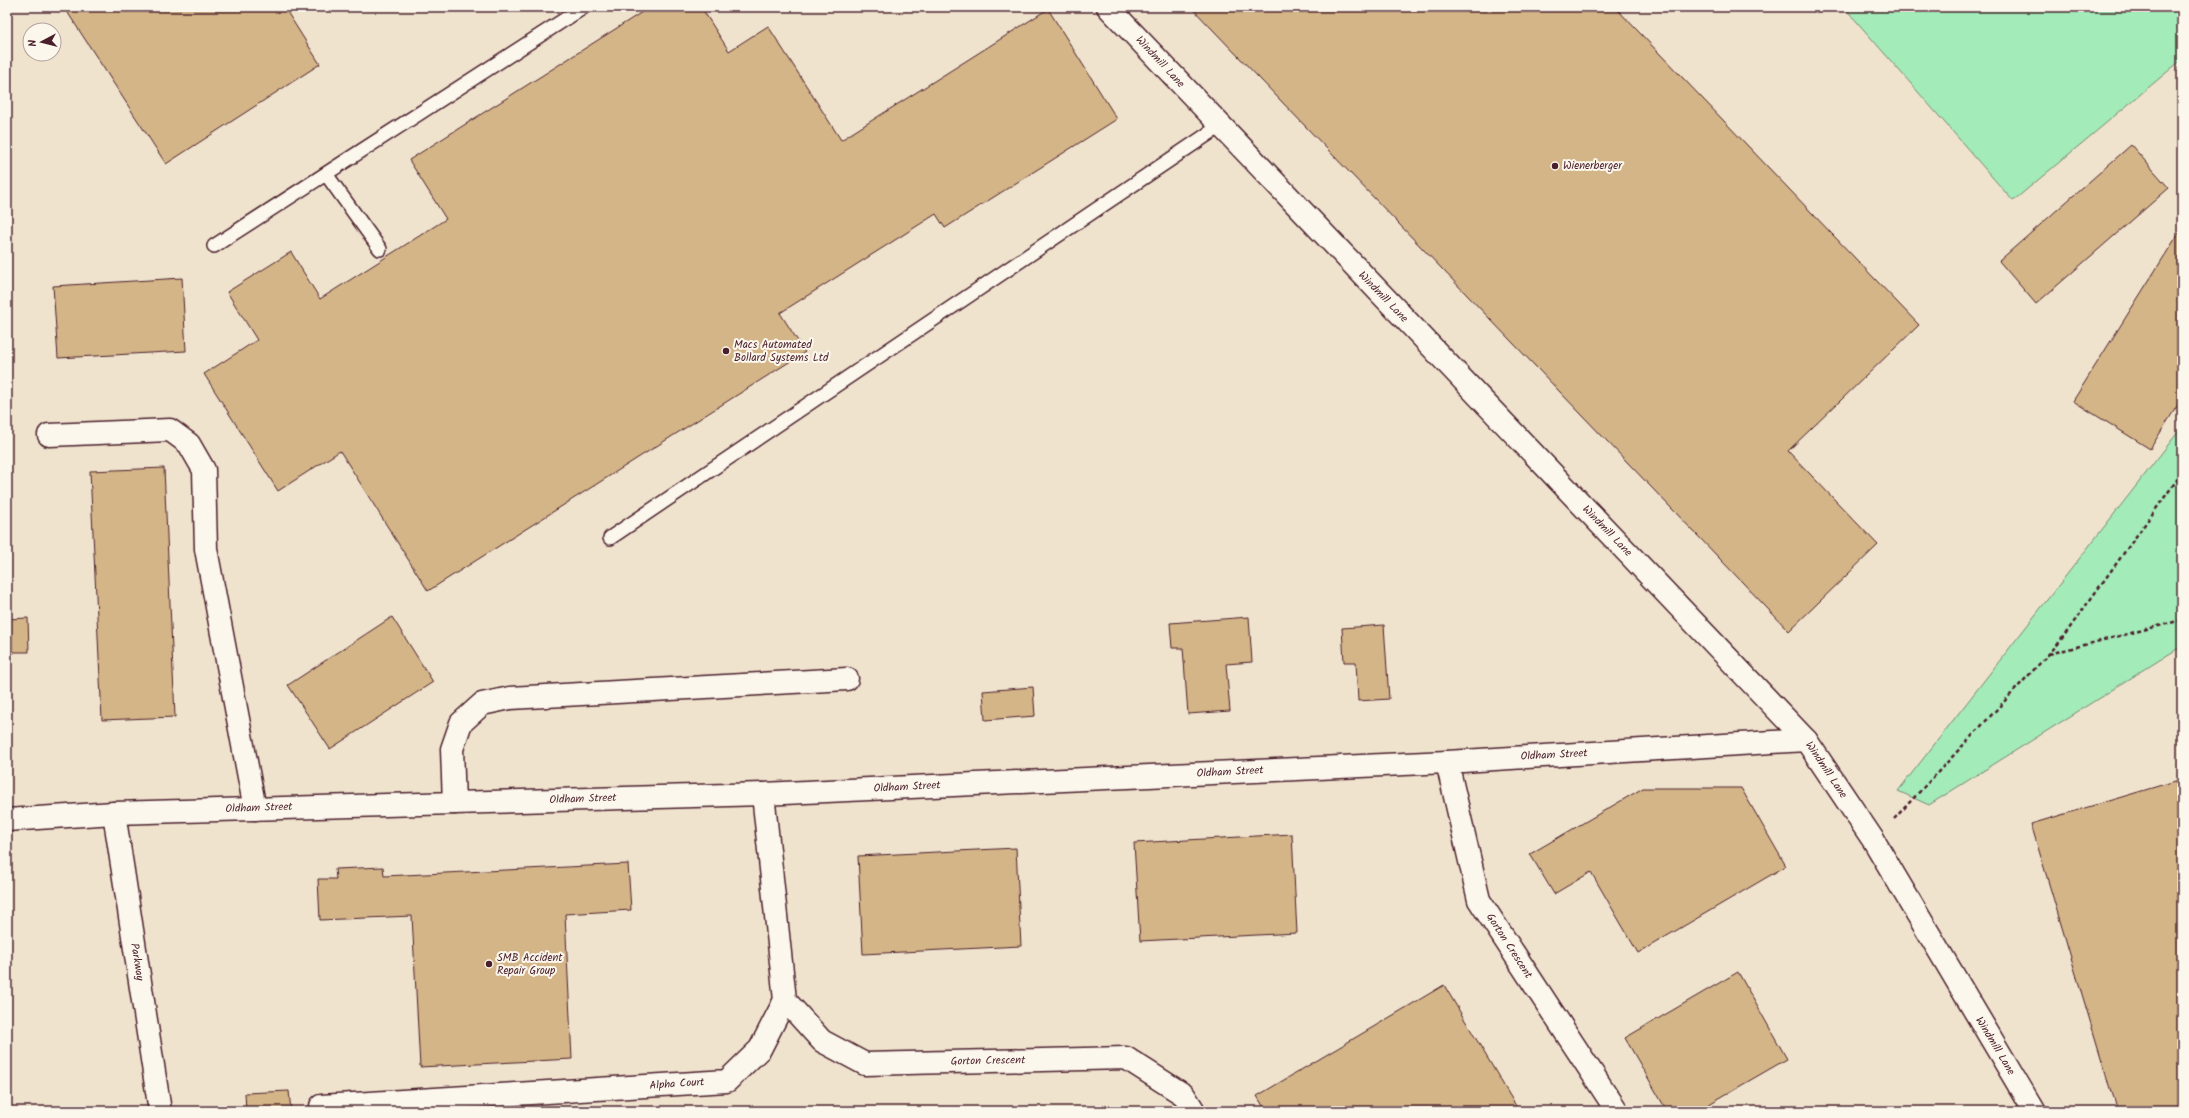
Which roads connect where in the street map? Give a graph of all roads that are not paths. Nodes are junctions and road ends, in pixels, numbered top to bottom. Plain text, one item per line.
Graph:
1 (584, 7) edge
2 (1108, 7) edge
3 (1220, 126) junction
4 (326, 174) junction
5 (214, 246) dead end
6 (380, 249) dead end
7 (49, 435) dead end
8 (610, 538) dead end
9 (847, 679) dead end
10 (1806, 740) junction
11 (1447, 762) junction
12 (763, 794) junction
13 (454, 803) junction
14 (255, 808) junction
15 (114, 813) junction
16 (7, 820) edge
17 (785, 1000) junction
18 (321, 1106) dead end
19 (160, 1111) edge
20 (1194, 1111) edge
21 (1617, 1111) edge
22 (2034, 1111) edge

1 - 4 lane
2 - 3 street, Windmill Lane
3 - 8 lane
3 - 10 street, Windmill Lane
4 - 5 lane
4 - 6 lane
7 - 14 street
9 - 13 street
10 - 11 street, Oldham Street
10 - 22 street, Windmill Lane
11 - 12 street, Oldham Street
11 - 21 street, Gorton Crescent
12 - 13 street, Oldham Street
12 - 17 street
13 - 14 street, Oldham Street
14 - 15 street, Oldham Street
15 - 16 street, Oldham Street
15 - 19 street, Parkway
17 - 18 street, Alpha Court
17 - 20 street, Gorton Crescent

